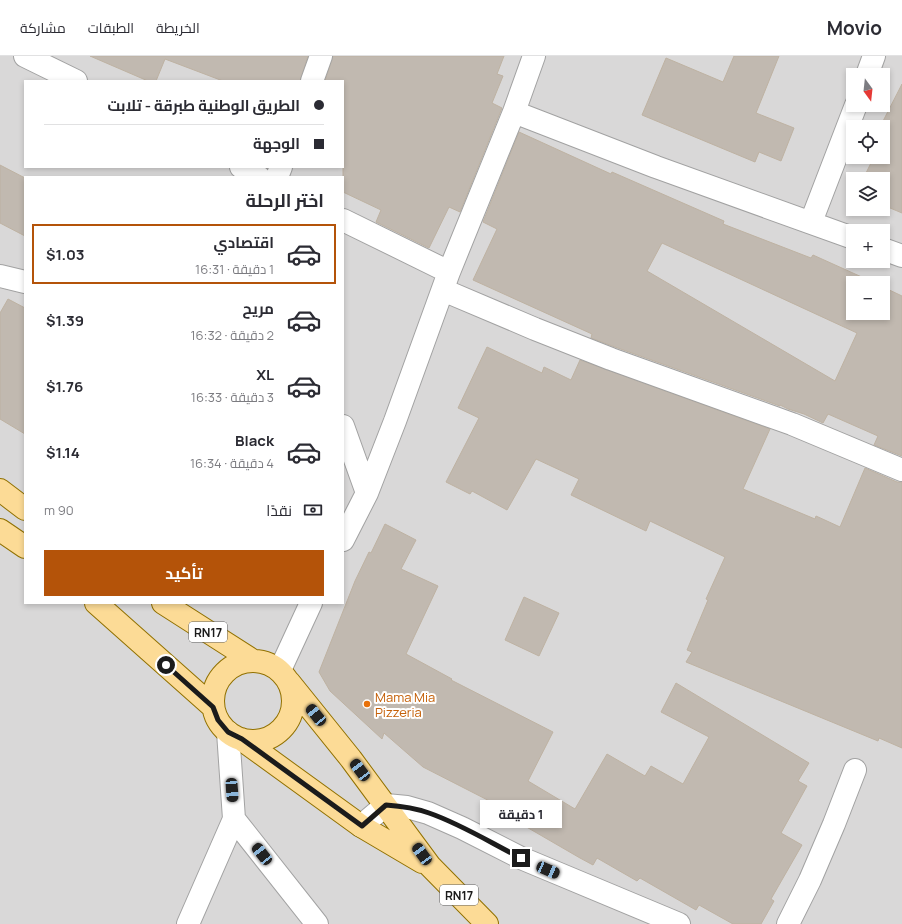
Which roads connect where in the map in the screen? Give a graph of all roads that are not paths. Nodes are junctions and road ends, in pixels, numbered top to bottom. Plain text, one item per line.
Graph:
1 (25, 56) edge
2 (321, 56) edge
3 (534, 56) edge
4 (874, 56) edge
5 (870, 68) edge
6 (74, 80) edge
7 (312, 80) edge
8 (514, 112) junction
9 (853, 112) edge
10 (243, 168) edge
11 (257, 176) edge
12 (344, 221) edge
13 (811, 222) junction
14 (846, 235) edge
15 (890, 252) edge
16 (902, 256) edge
17 (0, 276) edge
18 (446, 281) junction
19 (24, 282) edge
20 (344, 429) edge
21 (902, 470) edge
22 (0, 490) edge
23 (366, 493) junction
24 (24, 508) edge
25 (0, 530) edge
26 (344, 538) edge
27 (24, 546) edge
28 (97, 604) edge
29 (165, 604) edge
30 (311, 604) edge
31 (252, 660) junction
32 (284, 676) junction
33 (213, 707) junction
34 (235, 736) junction
35 (855, 770) dead end
36 (386, 805) junction
37 (234, 819) junction
38 (362, 826) junction
39 (430, 866) junction
40 (188, 924) edge
41 (317, 924) edge
42 (487, 924) edge
43 (679, 924) edge
44 (788, 924) edge

1 - 6 street
2 - 7 street
3 - 8 street
4 - 5 street
8 - 13 street
8 - 18 street
9 - 13 street
10 - 11 street
12 - 18 street
13 - 14 street
15 - 16 street
17 - 19 street
18 - 21 street
18 - 23 street
20 - 23 street
22 - 24 main road
23 - 26 street
25 - 27 main road
28 - 33 main road, RN17
29 - 31 main road, RN17
30 - 32 street
31 - 32 main road, RN17
31 - 33 main road
32 - 34 main road
32 - 36 main road, RN17
33 - 34 main road, RN17
34 - 37 street
34 - 38 main road, RN17
35 - 44 street
36 - 38 street
36 - 39 main road, RN17
36 - 43 street
37 - 40 street
37 - 41 street
38 - 39 main road, RN17
39 - 42 main road, RN17

